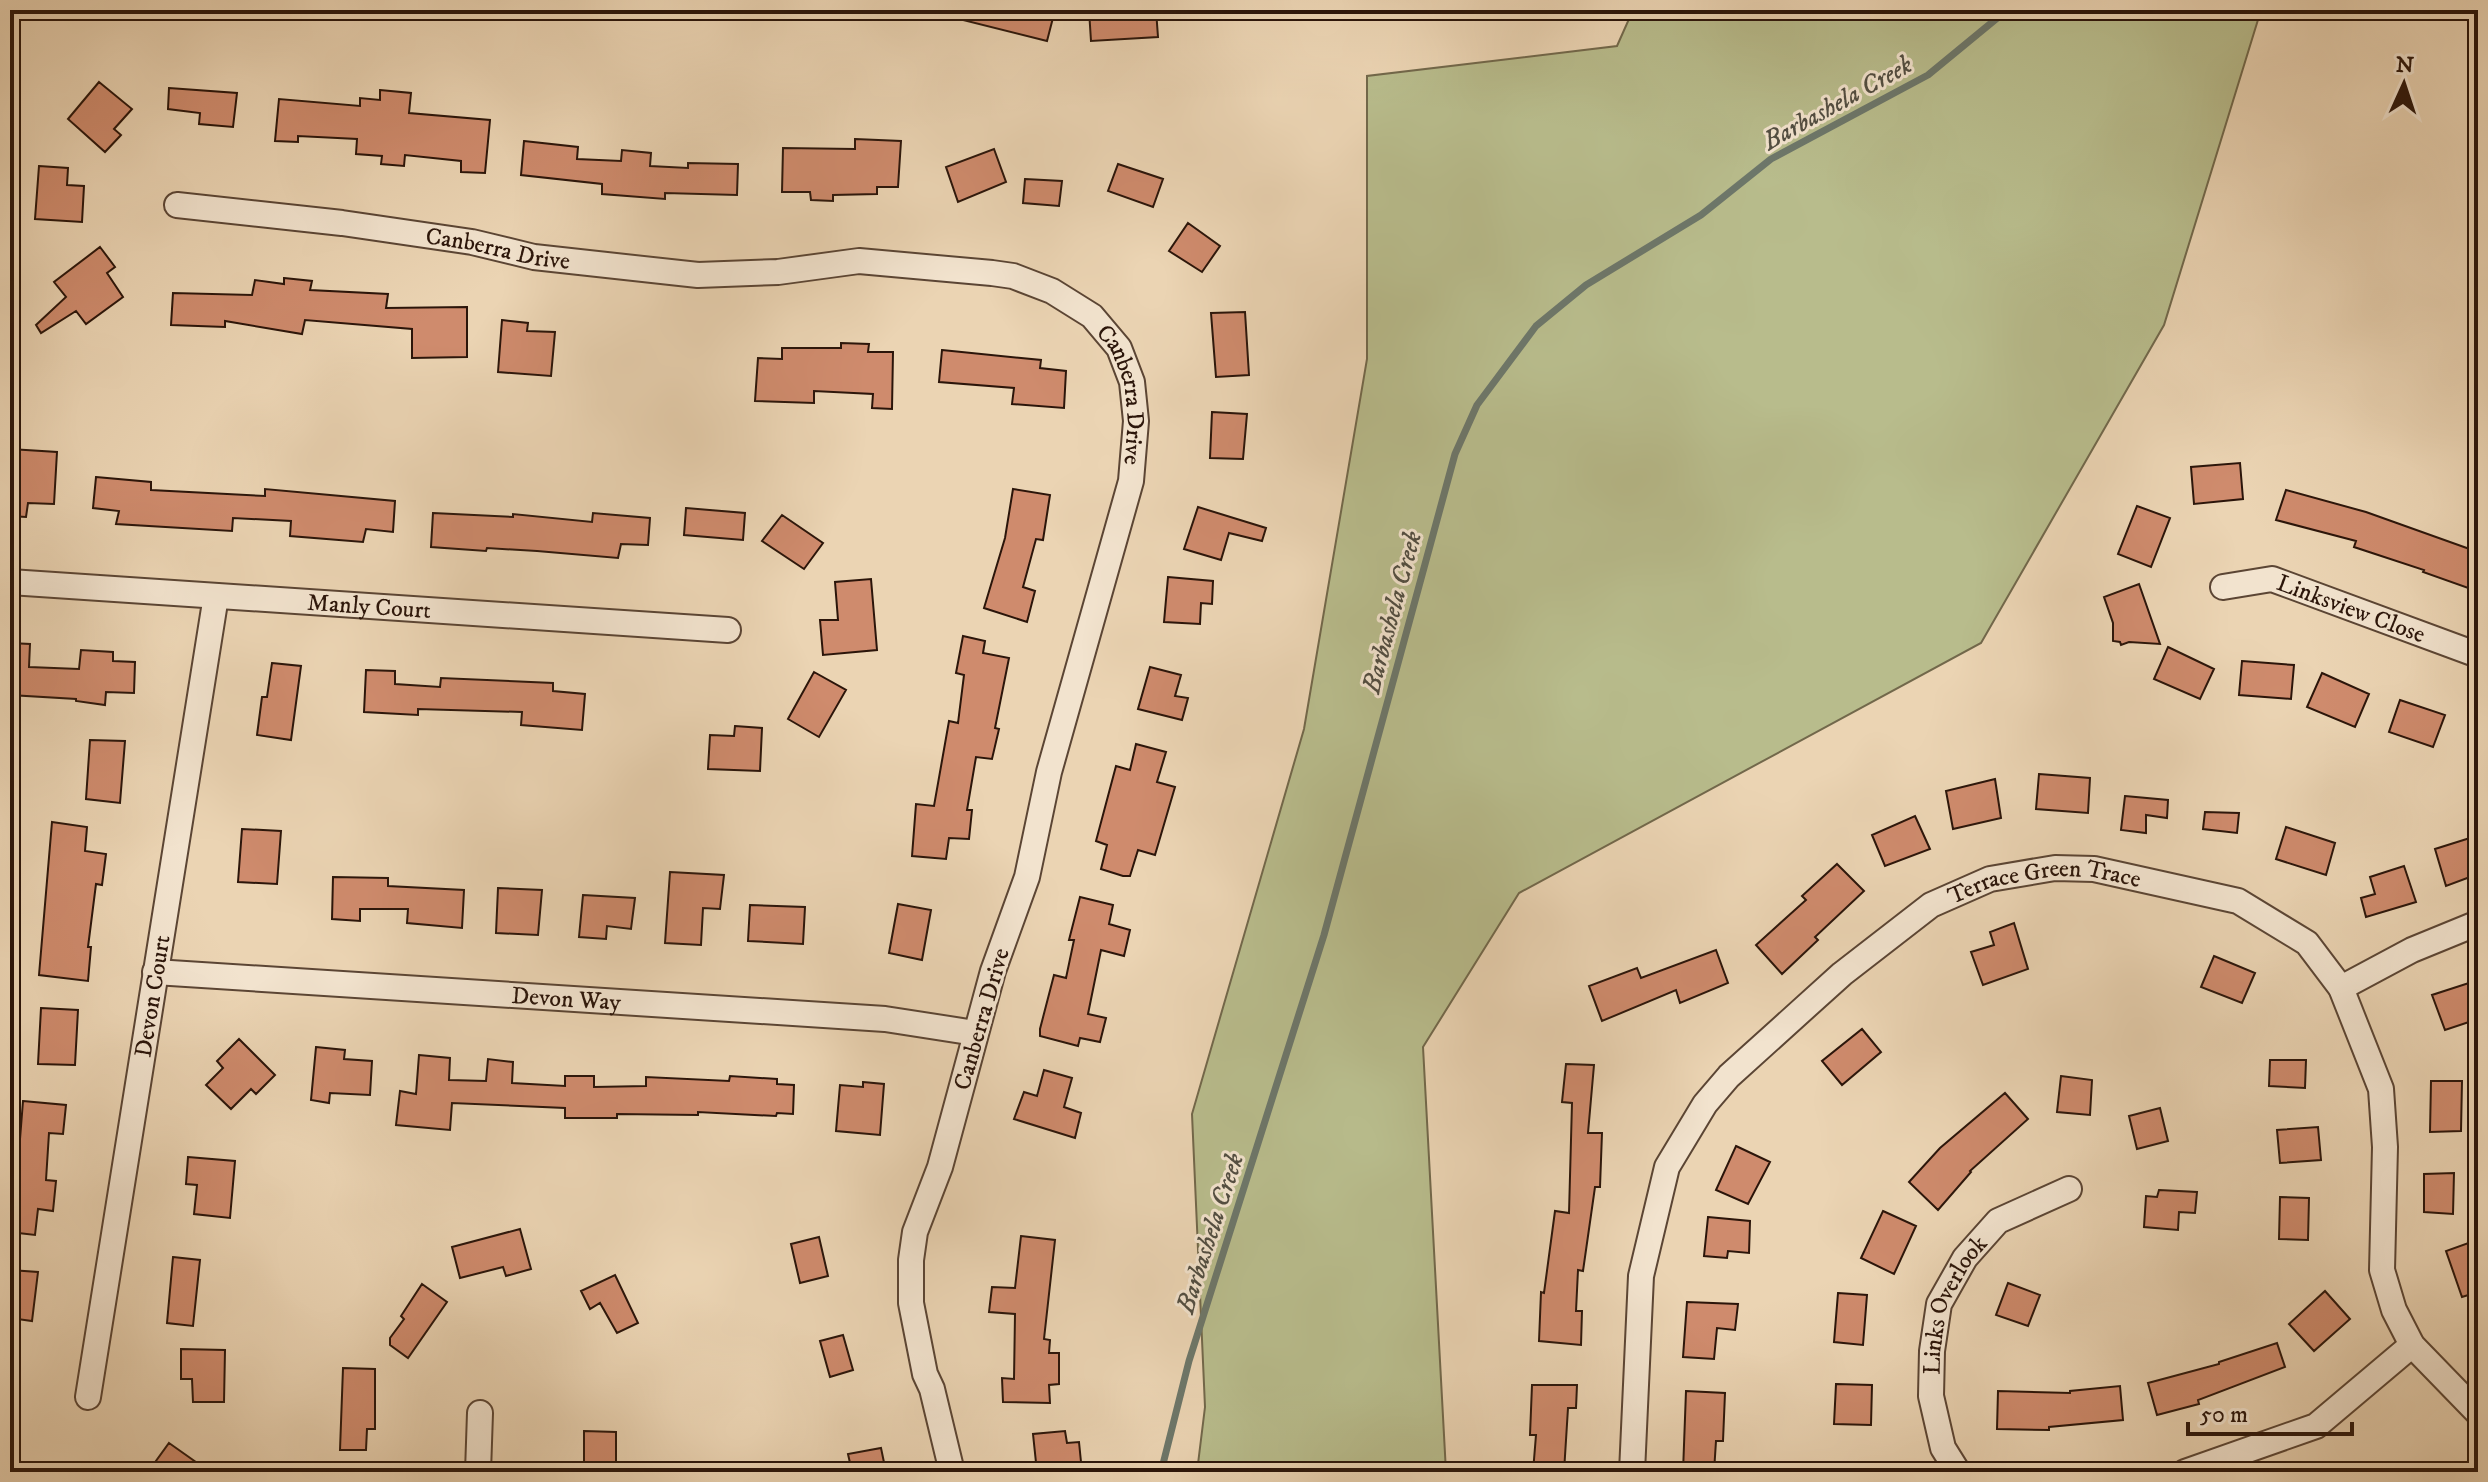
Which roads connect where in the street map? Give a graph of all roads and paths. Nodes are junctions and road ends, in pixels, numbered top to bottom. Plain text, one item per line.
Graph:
1 (177, 205) dead end
2 (10, 582) edge
3 (2223, 587) dead end
4 (216, 596) junction
5 (728, 630) dead end
6 (2478, 655) edge
7 (2478, 923) edge
8 (155, 972) junction
9 (2341, 988) junction
10 (975, 1033) junction
11 (2069, 1189) dead end
12 (2412, 1345) junction
13 (88, 1397) dead end
14 (480, 1413) dead end
15 (2478, 1413) edge
16 (478, 1472) edge
17 (952, 1472) edge
18 (1632, 1472) edge
19 (1958, 1472) edge
20 (2185, 1472) edge

1 - 10 street, Canberra Drive
2 - 4 street, Manly Court
3 - 6 street, Linksview Close
4 - 5 street, Manly Court
4 - 8 street, Devon Court
7 - 9 street
8 - 10 street, Devon Way
8 - 13 street, Devon Court
9 - 12 street, Terrace Green Trace
9 - 18 street, Terrace Green Trace
10 - 17 street, Canberra Drive
11 - 19 street, Links Overlook
12 - 15 street, Terrace Green Trace
12 - 20 street
14 - 16 street

